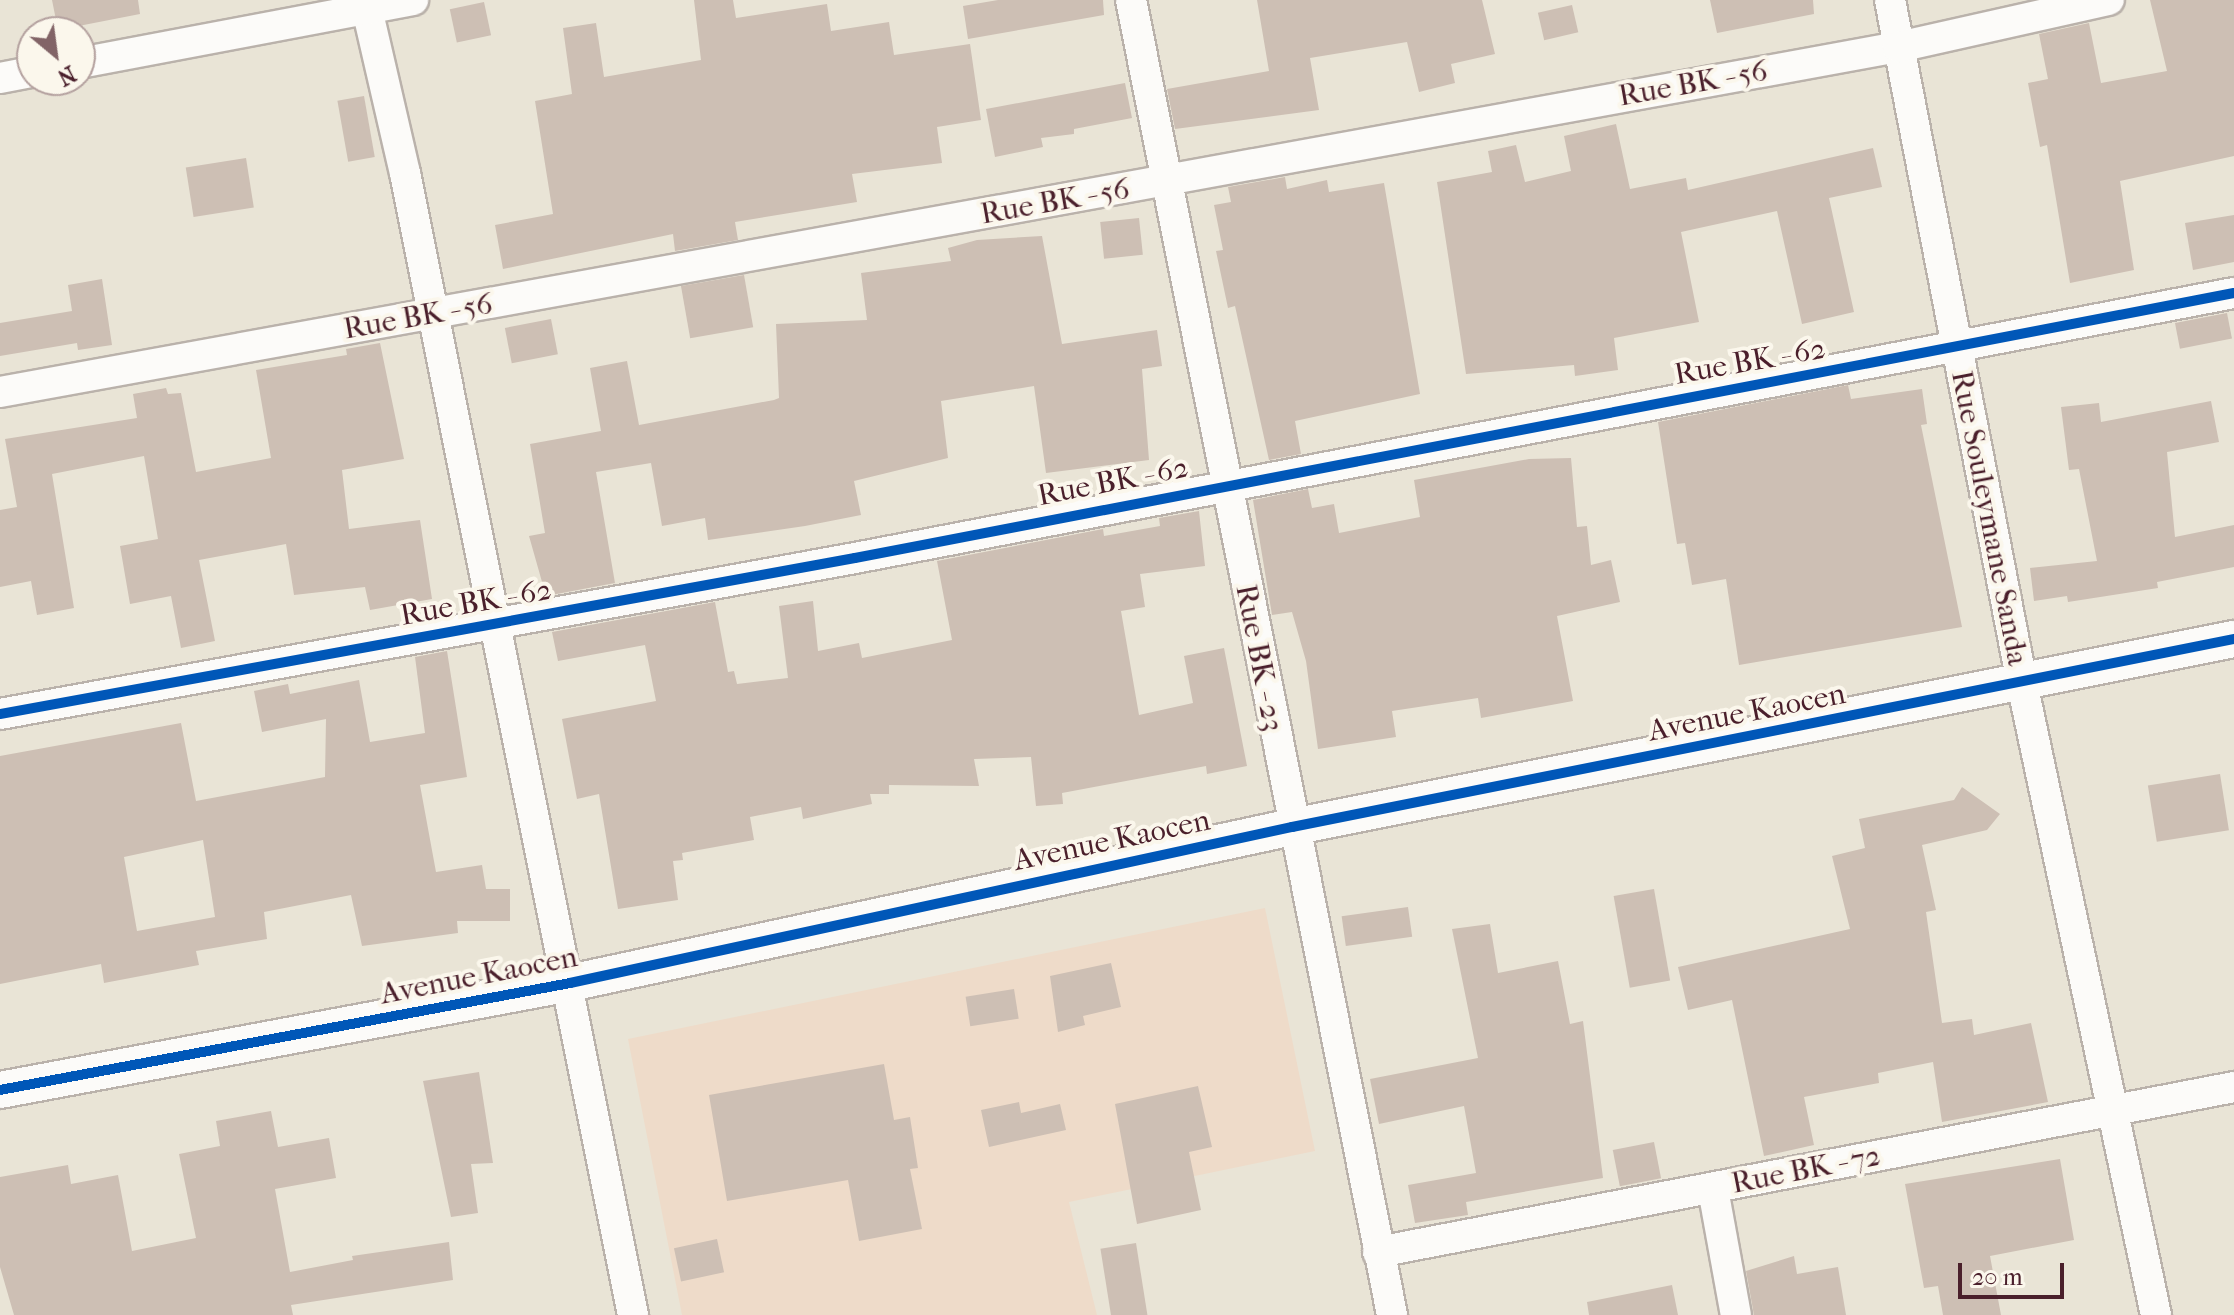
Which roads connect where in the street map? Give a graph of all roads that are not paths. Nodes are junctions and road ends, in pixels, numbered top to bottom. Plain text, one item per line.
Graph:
1 (413, 0) edge
2 (1131, 0) edge
3 (1890, 0) edge
4 (2109, 0) edge
5 (366, 4) edge
6 (1898, 47) junction
7 (96, 60) edge
8 (1163, 182) junction
9 (2234, 293) edge
10 (432, 314) junction
11 (1955, 350) junction
12 (0, 392) edge
13 (1226, 484) junction
14 (495, 624) junction
15 (2234, 639) edge
16 (2022, 683) junction
17 (0, 714) edge
18 (1292, 827) junction
19 (570, 983) junction
20 (2234, 1087) edge
21 (0, 1090) edge
22 (2112, 1110) junction
23 (1713, 1189) junction
24 (1378, 1252) junction
25 (633, 1315) edge
26 (1392, 1315) edge
27 (1736, 1315) edge
28 (2156, 1315) edge

1 - 5 street
2 - 8 street, Rue BK - 23
3 - 6 street, Rue Souleymane Sanda
4 - 6 street, Rue BK - 56
5 - 7 street
5 - 10 street
6 - 8 street, Rue BK - 56
6 - 11 street, Rue Souleymane Sanda
8 - 10 street, Rue BK - 56
8 - 13 street, Rue BK - 23
9 - 11 street, Rue BK - 62
10 - 12 street, Rue BK - 56
10 - 14 street
11 - 13 street, Rue BK - 62
11 - 16 street, Rue Souleymane Sanda
13 - 14 street, Rue BK - 62
13 - 18 street, Rue BK - 23
14 - 17 street, Rue BK - 62
14 - 19 street
15 - 16 street, Avenue Kaocen
16 - 18 street, Avenue Kaocen
16 - 22 street, Rue Souleymane Sanda
18 - 19 street, Avenue Kaocen
18 - 24 street, Rue BK - 23
19 - 21 street, Avenue Kaocen
19 - 25 street
20 - 22 street, Rue BK - 72
22 - 23 street, Rue BK - 72
22 - 28 street, Rue Souleymane Sanda
23 - 24 street, Rue BK - 72
23 - 27 street
24 - 26 street, Rue BK - 23

